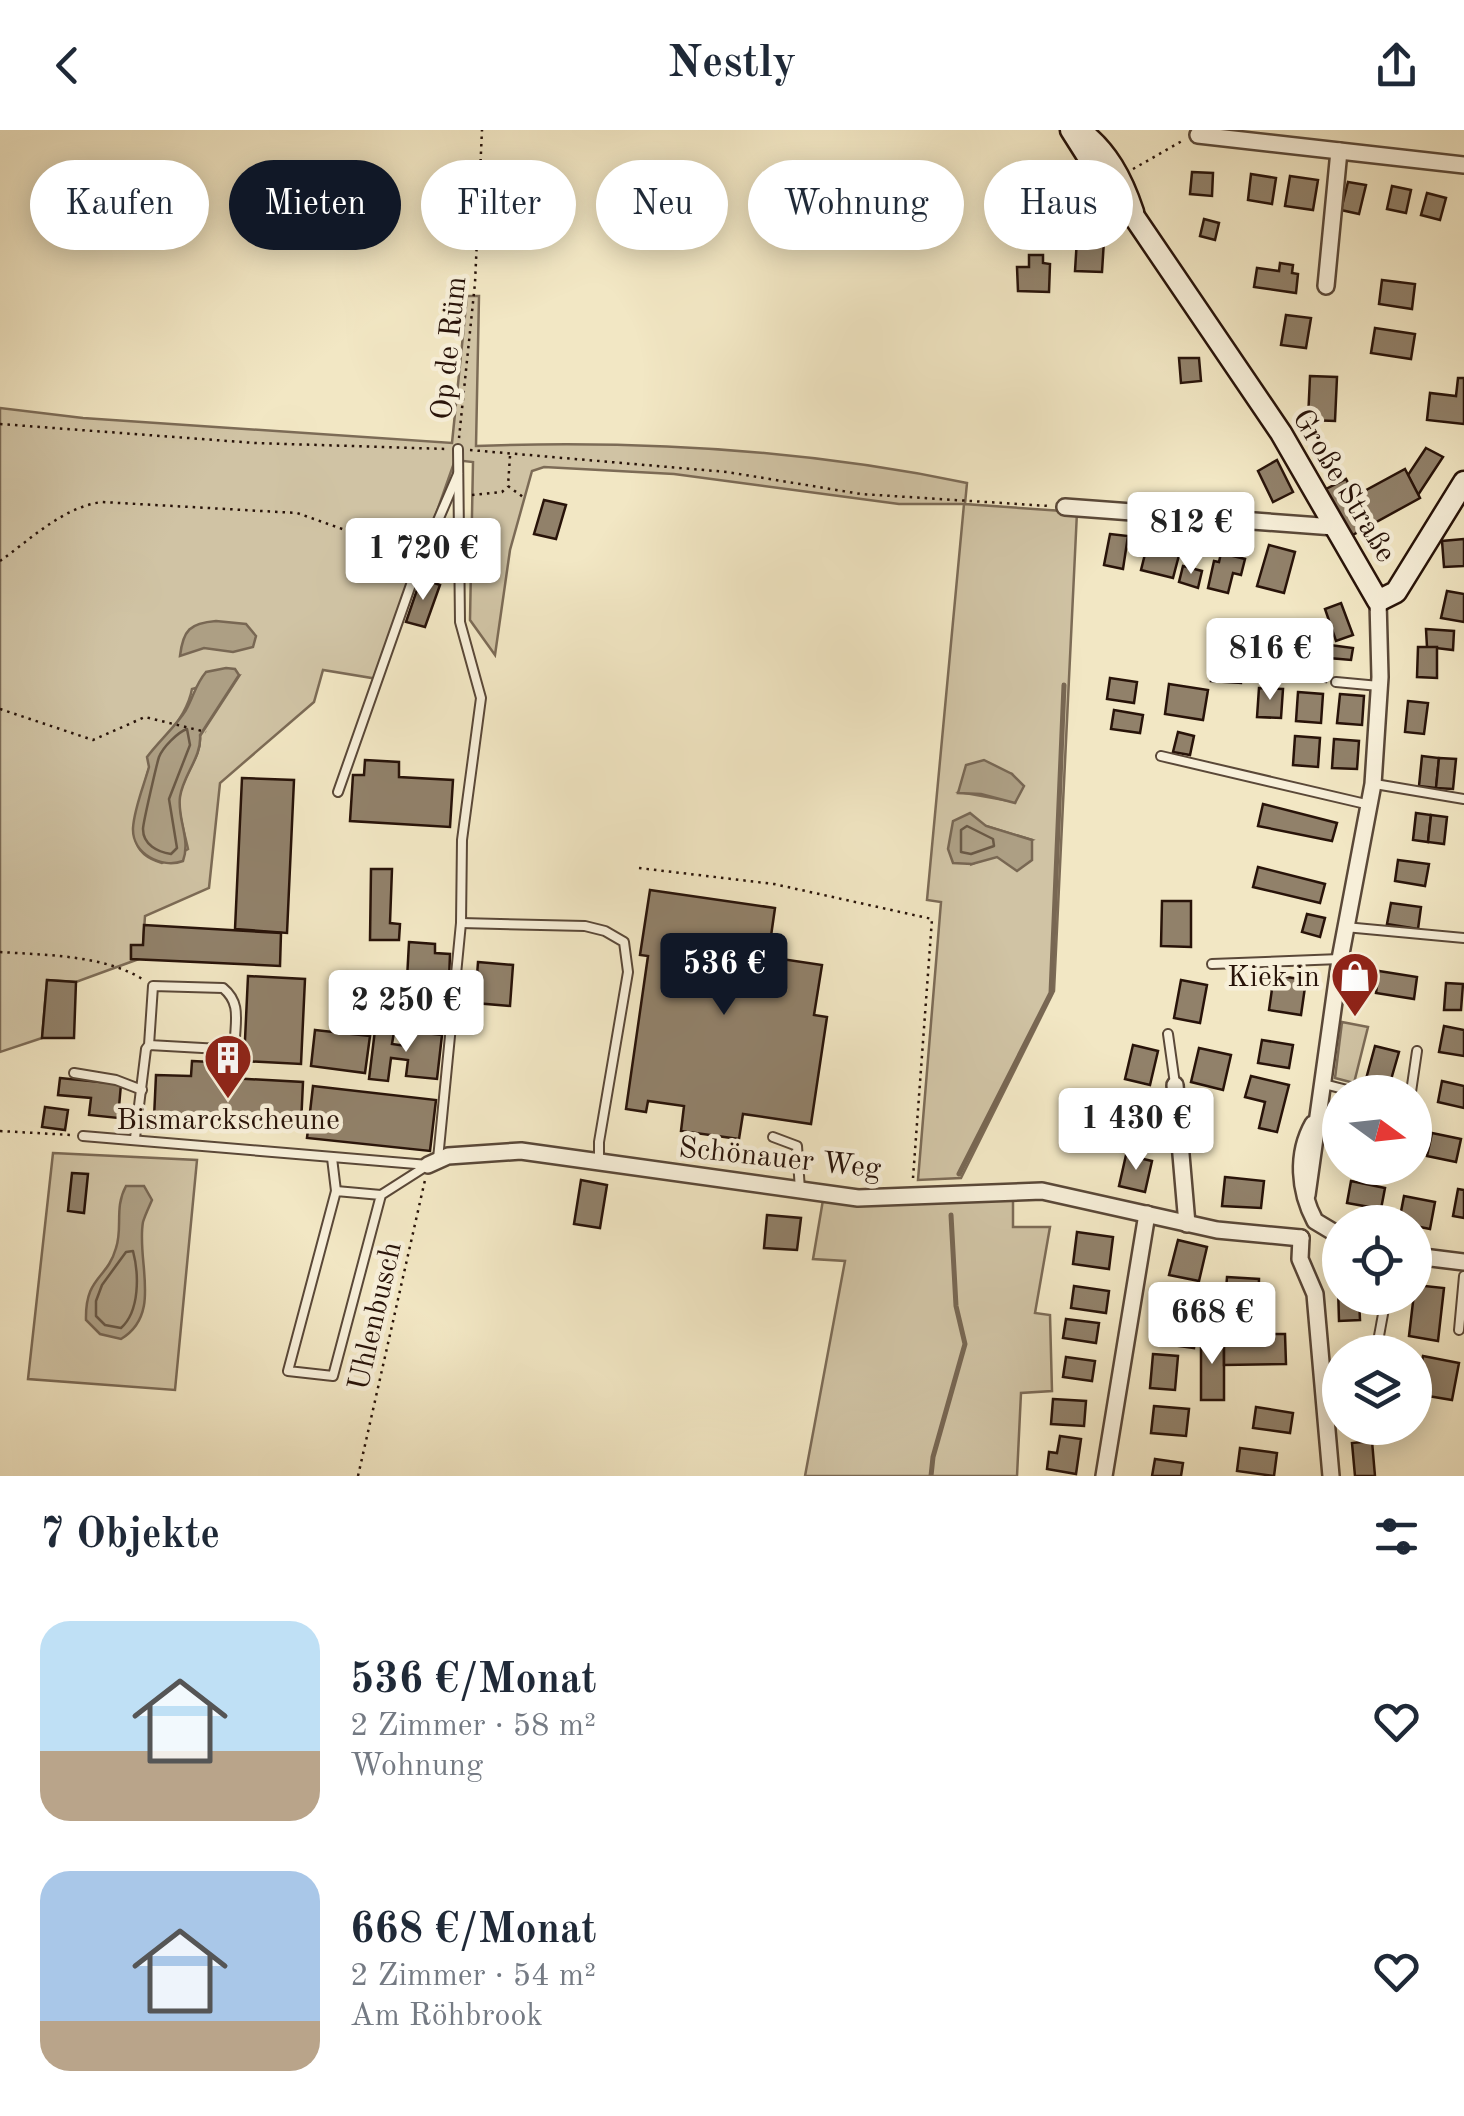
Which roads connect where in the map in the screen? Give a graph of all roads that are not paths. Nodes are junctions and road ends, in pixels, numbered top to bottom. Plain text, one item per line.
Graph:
1 (1070, 130) edge
2 (1079, 130) edge
3 (1198, 135) road end
4 (1339, 151) junction
5 (1464, 165) edge
6 (1135, 218) junction
7 (1326, 286) dead end
8 (458, 449) road end
9 (459, 470) junction
10 (1464, 482) edge
11 (1066, 508) road end
12 (1334, 526) junction
13 (1378, 602) junction
14 (1336, 682) dead end
15 (1380, 686) junction
16 (1161, 756) dead end
17 (1373, 784) junction
18 (338, 792) dead end
19 (1464, 799) edge
20 (1370, 805) junction
21 (461, 922) junction
22 (1345, 928) junction
23 (1464, 938) edge
24 (1340, 958) junction
25 (1212, 964) dead end
26 (1168, 1034) dead end
27 (150, 1045) junction
28 (1417, 1051) dead end
29 (74, 1073) dead end
30 (1325, 1075) edge
31 (1413, 1075) edge
32 (1175, 1084) joint
33 (142, 1090) junction
34 (1322, 1093) edge
35 (83, 1136) road end
36 (773, 1137) dead end
37 (135, 1138) junction
38 (332, 1158) junction
39 (433, 1163) junction
40 (599, 1164) junction
41 (800, 1190) junction
42 (336, 1191) junction
43 (381, 1195) junction
44 (1148, 1214) junction
45 (1315, 1220) junction
46 (1186, 1224) junction
47 (1322, 1224) edge
48 (1301, 1238) junction
49 (1432, 1258) edge
50 (1464, 1262) edge
51 (1464, 1276) edge
52 (1459, 1330) dead end
53 (1104, 1476) edge
54 (1331, 1476) edge

1 - 6 street, Große Straße
2 - 6 street, Große Straße
3 - 4 street
4 - 5 street
4 - 7 street
6 - 12 street, Große Straße
8 - 9 lane
9 - 18 lane
9 - 21 lane
10 - 13 street
11 - 12 street
12 - 13 street, Große Straße
13 - 15 street, Große Straße
14 - 15 lane
15 - 17 street, Große Straße
16 - 20 lane
17 - 19 lane
17 - 20 street, Große Straße
20 - 22 street, Große Straße
21 - 39 lane
21 - 40 lane
22 - 23 lane
22 - 24 street, Große Straße
24 - 25 lane
24 - 30 street, Große Straße
26 - 32 lane
27 - 27 lane
27 - 33 lane
28 - 31 lane
29 - 33 lane
32 - 46 street
33 - 37 lane
34 - 45 street, Große Straße
35 - 37 lane
36 - 41 lane
37 - 38 lane
38 - 39 lane
38 - 42 lane
39 - 40 street, Schönauer Weg
39 - 43 lane
40 - 41 street, Schönauer Weg
41 - 44 street, Schönauer Weg
42 - 43 lane
42 - 43 lane
44 - 46 street, Schönauer Weg
44 - 53 street
45 - 47 street
45 - 48 street
46 - 48 street, Schönauer Weg
48 - 54 street
49 - 50 street
51 - 52 lane

